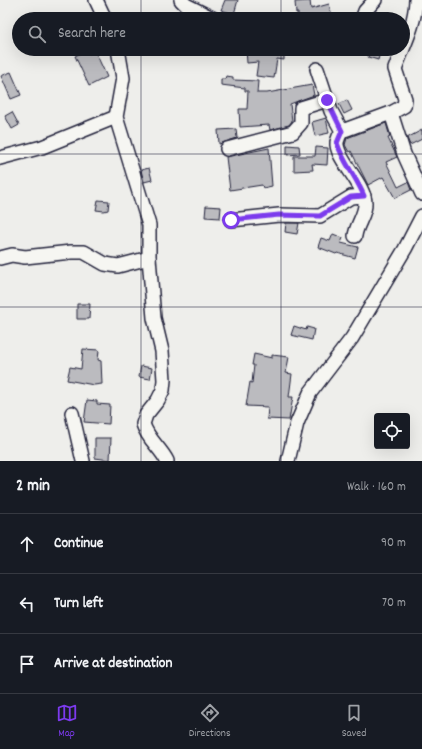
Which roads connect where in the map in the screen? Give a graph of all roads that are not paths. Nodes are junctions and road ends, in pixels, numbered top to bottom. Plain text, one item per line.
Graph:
1 (96, 0) edge
2 (181, 0) edge
3 (375, 0) edge
4 (416, 0) edge
5 (102, 12) edge
6 (200, 12) edge
7 (365, 12) edge
8 (410, 32) edge
9 (119, 56) edge
10 (400, 56) edge
11 (317, 69) dead end
12 (327, 100) junction
13 (391, 113) junction
14 (116, 117) junction
15 (342, 131) junction
16 (227, 150) dead end
17 (0, 158) edge
18 (422, 194) edge
19 (364, 196) junction
20 (422, 216) edge
21 (231, 220) dead end
22 (355, 236) dead end
23 (0, 258) edge
24 (149, 258) junction
25 (72, 413) dead end
26 (83, 461) edge
27 (168, 461) edge
28 (288, 461) edge

1 - 5 street
2 - 6 street
3 - 7 street
4 - 8 street
9 - 14 street
10 - 13 street
11 - 12 street
12 - 15 street
12 - 16 street
13 - 15 street
13 - 18 street
14 - 17 street
14 - 24 street
15 - 19 street
19 - 21 street
19 - 22 street
20 - 28 street
23 - 24 street
24 - 27 street
25 - 26 street

